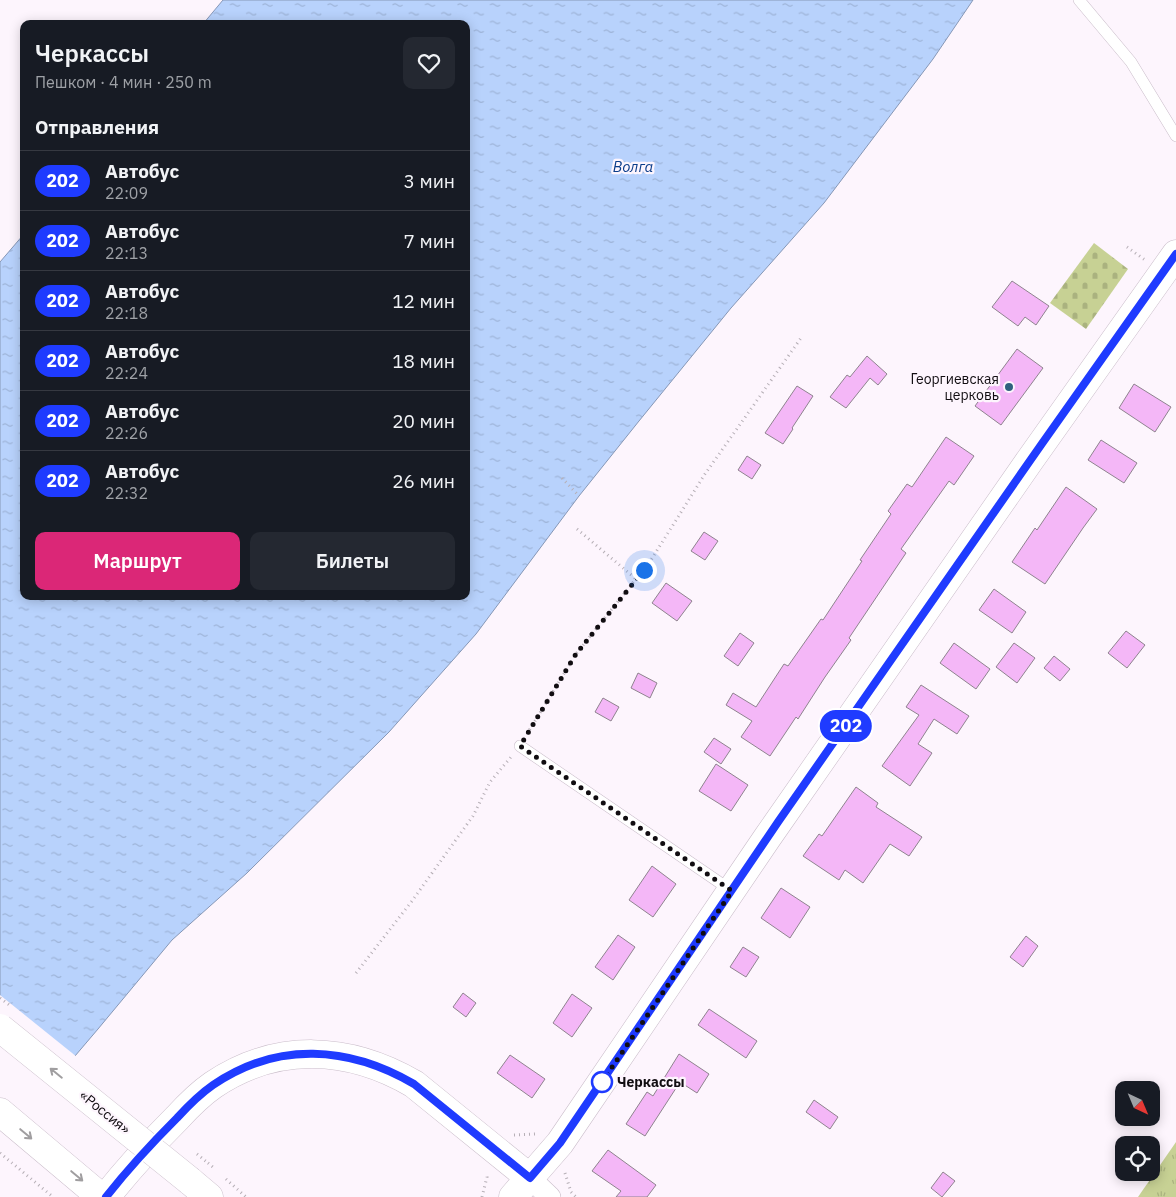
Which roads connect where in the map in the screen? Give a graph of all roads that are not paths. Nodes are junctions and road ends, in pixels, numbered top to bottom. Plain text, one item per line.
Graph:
1 (1079, 0) edge
2 (1176, 136) edge
3 (1176, 254) edge
4 (520, 746) road end
5 (732, 891) junction
6 (0, 1028) edge
7 (0, 1112) edge
8 (522, 1188) edge
9 (200, 1189) edge
10 (101, 1197) edge
11 (106, 1197) edge
12 (550, 1197) edge

1 - 2 lane
3 - 5 main road
4 - 5 lane
5 - 8 main road
9 -> 6 main road, «Россия», bridge
7 -> 10 main road
8 - 11 main road
8 - 12 street

